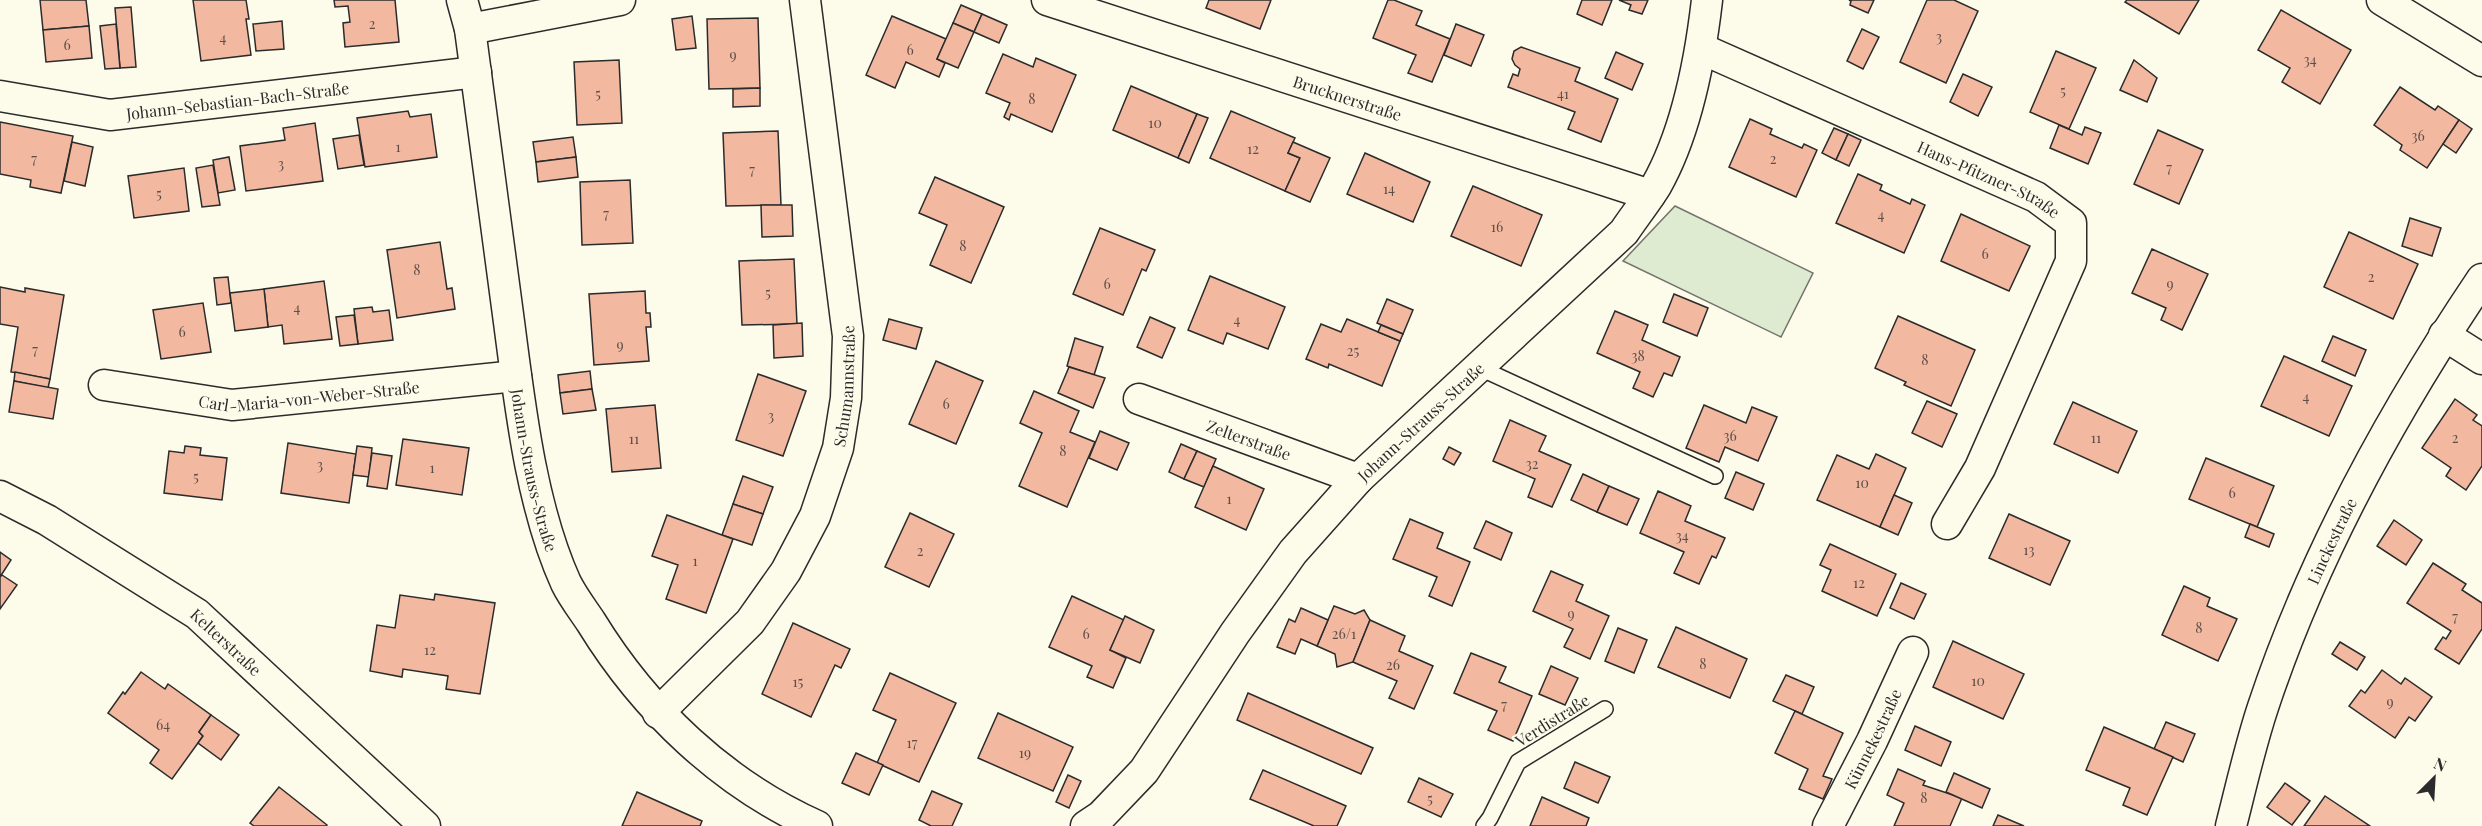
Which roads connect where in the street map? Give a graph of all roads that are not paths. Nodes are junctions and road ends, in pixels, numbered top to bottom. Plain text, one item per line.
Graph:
1 (462, 0) edge
2 (620, 0) edge
3 (805, 0) edge
4 (1047, 0) edge
5 (1707, 0) edge
6 (2384, 1) edge
7 (470, 29) junction
8 (1702, 49) junction
9 (2482, 61) edge
10 (476, 72) junction
11 (0, 96) edge
12 (1650, 195) junction
13 (2482, 279) edge
14 (2444, 335) junction
15 (2482, 359) edge
16 (1480, 368) junction
17 (516, 376) junction
18 (104, 385) dead end
19 (1139, 399) dead end
20 (1714, 476) dead end
21 (1358, 479) junction
22 (0, 496) edge
23 (1947, 524) dead end
24 (1913, 652) dead end
25 (1605, 709) dead end
26 (658, 714) junction
27 (425, 826) edge
28 (817, 826) edge
29 (1086, 826) edge
30 (1484, 826) edge
31 (1828, 826) edge
32 (2231, 826) edge

1 - 7 street, Johann-Strauss-Straße
2 - 7 street
3 - 26 street, Schumannstraße
4 - 12 street, Brucknerstraße
5 - 8 street, Johann-Strauss-Straße
6 - 9 street
7 - 10 street, Johann-Strauss-Straße
8 - 12 street, Johann-Strauss-Straße
8 - 23 street, Hans-Pfitzner-Straße
10 - 11 street, Johann-Sebastian-Bach-Straße
10 - 17 street, Johann-Strauss-Straße
12 - 16 street, Johann-Strauss-Straße
13 - 14 street, Linckestraße
14 - 15 street
14 - 32 street, Linckestraße
16 - 20 lane
16 - 21 street, Johann-Strauss-Straße
17 - 18 street, Carl-Maria-von-Weber-Straße
17 - 26 street, Johann-Strauss-Straße
19 - 21 street, Zelterstraße
21 - 29 street, Johann-Strauss-Straße
22 - 27 street, Kelterstraße
24 - 31 street, Künnekestraße
25 - 30 lane, Verdistraße
26 - 28 street, Johann-Strauss-Straße

